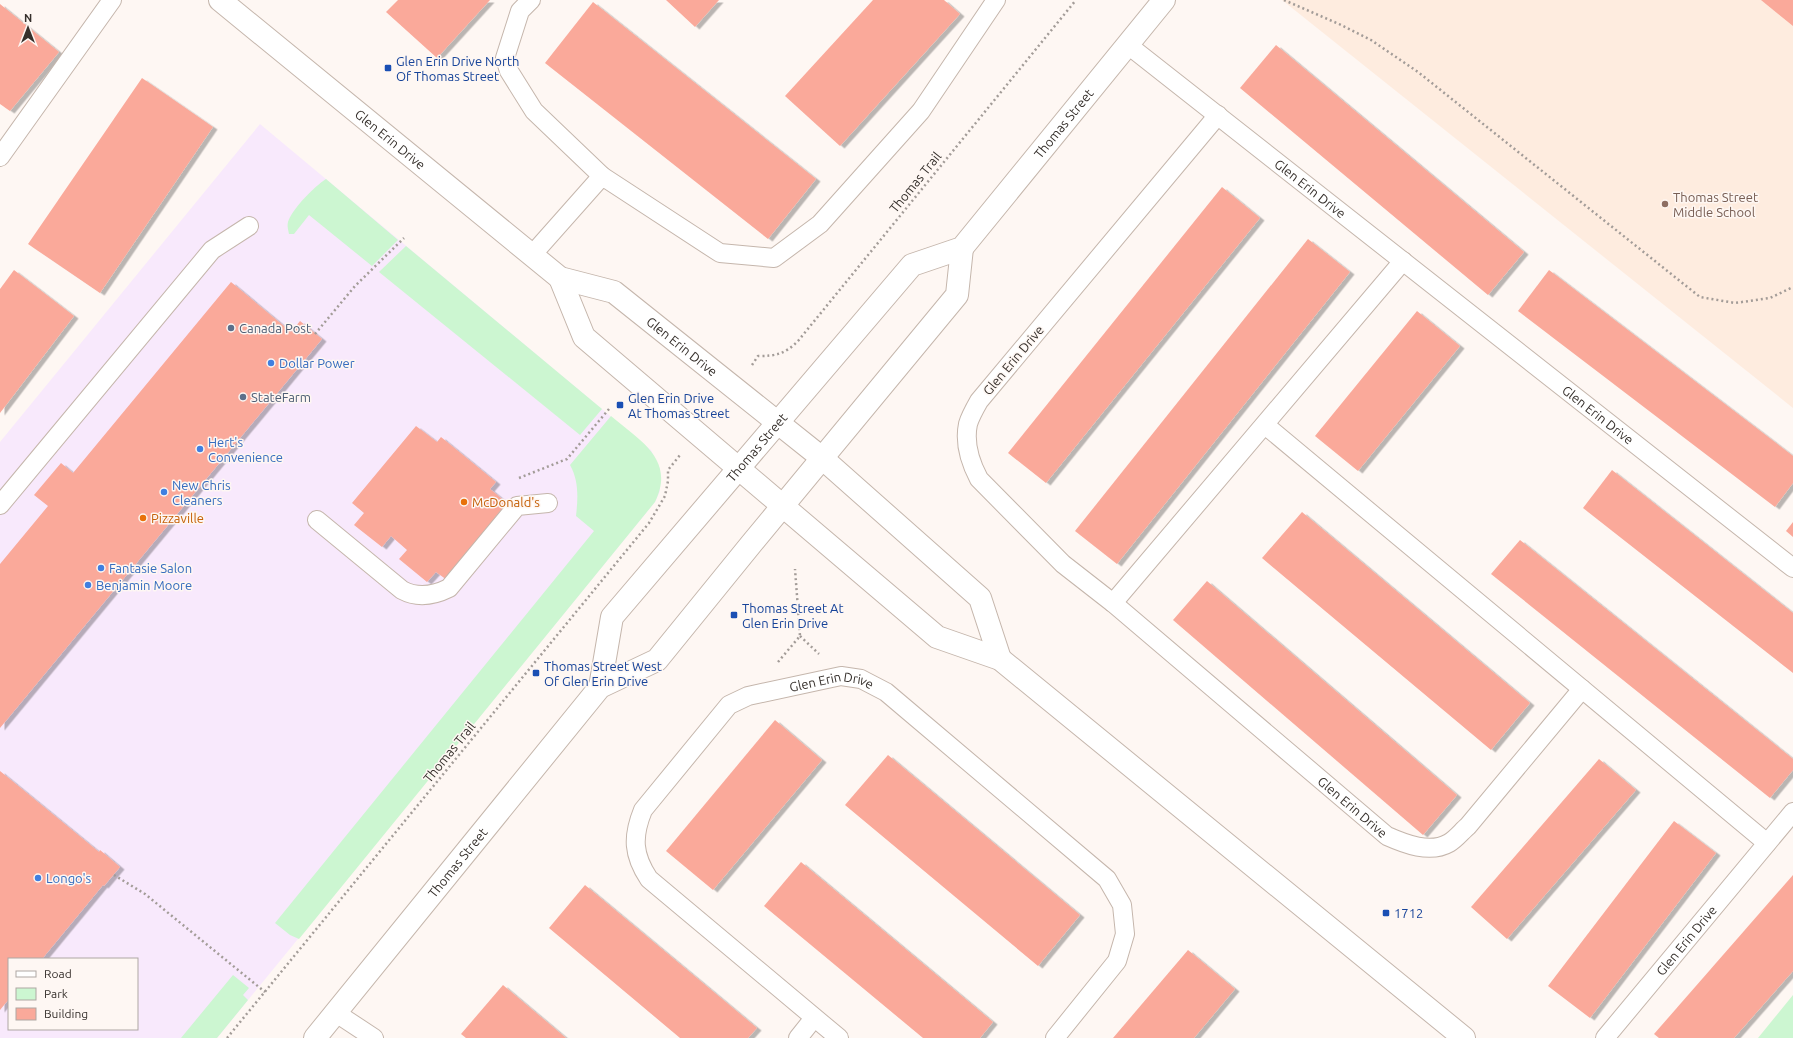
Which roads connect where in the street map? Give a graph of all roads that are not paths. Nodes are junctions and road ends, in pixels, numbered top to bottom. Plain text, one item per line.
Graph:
1 (112, 0) edge
2 (220, 0) edge
3 (531, 0) edge
4 (996, 0) edge
5 (1164, 0) edge
6 (1128, 45) junction
7 (1218, 115) junction
8 (0, 157) edge
9 (602, 176) junction
10 (249, 226) dead end
11 (962, 248) junction
12 (532, 255) junction
13 (1403, 261) junction
14 (560, 278) junction
15 (778, 422) junction
16 (1265, 425) junction
17 (822, 458) junction
18 (738, 469) junction
19 (548, 503) dead end
20 (0, 505) edge
21 (782, 506) junction
22 (317, 520) dead end
23 (1793, 568) edge
24 (1114, 602) junction
25 (1000, 659) junction
26 (600, 687) junction
27 (1582, 689) junction
28 (1793, 812) edge
29 (1767, 843) junction
30 (336, 1013) junction
31 (814, 1018) junction
32 (315, 1038) edge
33 (374, 1038) edge
34 (798, 1038) edge
35 (839, 1038) edge
36 (1056, 1038) edge
37 (1464, 1038) edge
38 (1605, 1038) edge

1 - 8 lane
2 - 12 street, Glen Erin Drive
3 - 9 lane
4 - 9 lane
5 - 6 street, Thomas Street
6 - 7 lane, Glen Erin Drive
6 - 11 street, Thomas Street
7 - 13 lane, Glen Erin Drive
7 - 24 lane, Glen Erin Drive
9 - 12 lane
10 - 20 lane
11 - 15 street, Thomas Street
11 - 17 street, Thomas Street
12 - 14 street, Glen Erin Drive
13 - 16 lane
13 - 23 lane, Glen Erin Drive
14 - 15 street, Glen Erin Drive
14 - 18 street, Glen Erin Drive
15 - 17 street, Glen Erin Drive
15 - 18 street, Thomas Street
16 - 24 lane
16 - 27 lane
17 - 21 street, Thomas Street
17 - 25 street, Glen Erin Drive
18 - 21 street, Glen Erin Drive
18 - 26 street, Thomas Street
19 - 22 lane
21 - 25 street, Glen Erin Drive
21 - 26 street, Thomas Street
24 - 27 lane, Glen Erin Drive
25 - 37 street, Glen Erin Drive
26 - 30 street, Thomas Street
27 - 29 lane
28 - 29 lane, Glen Erin Drive
29 - 38 lane, Glen Erin Drive
30 - 32 street, Thomas Street
30 - 33 lane
31 - 34 lane
31 - 35 lane, Glen Erin Drive
31 - 36 lane, Glen Erin Drive

